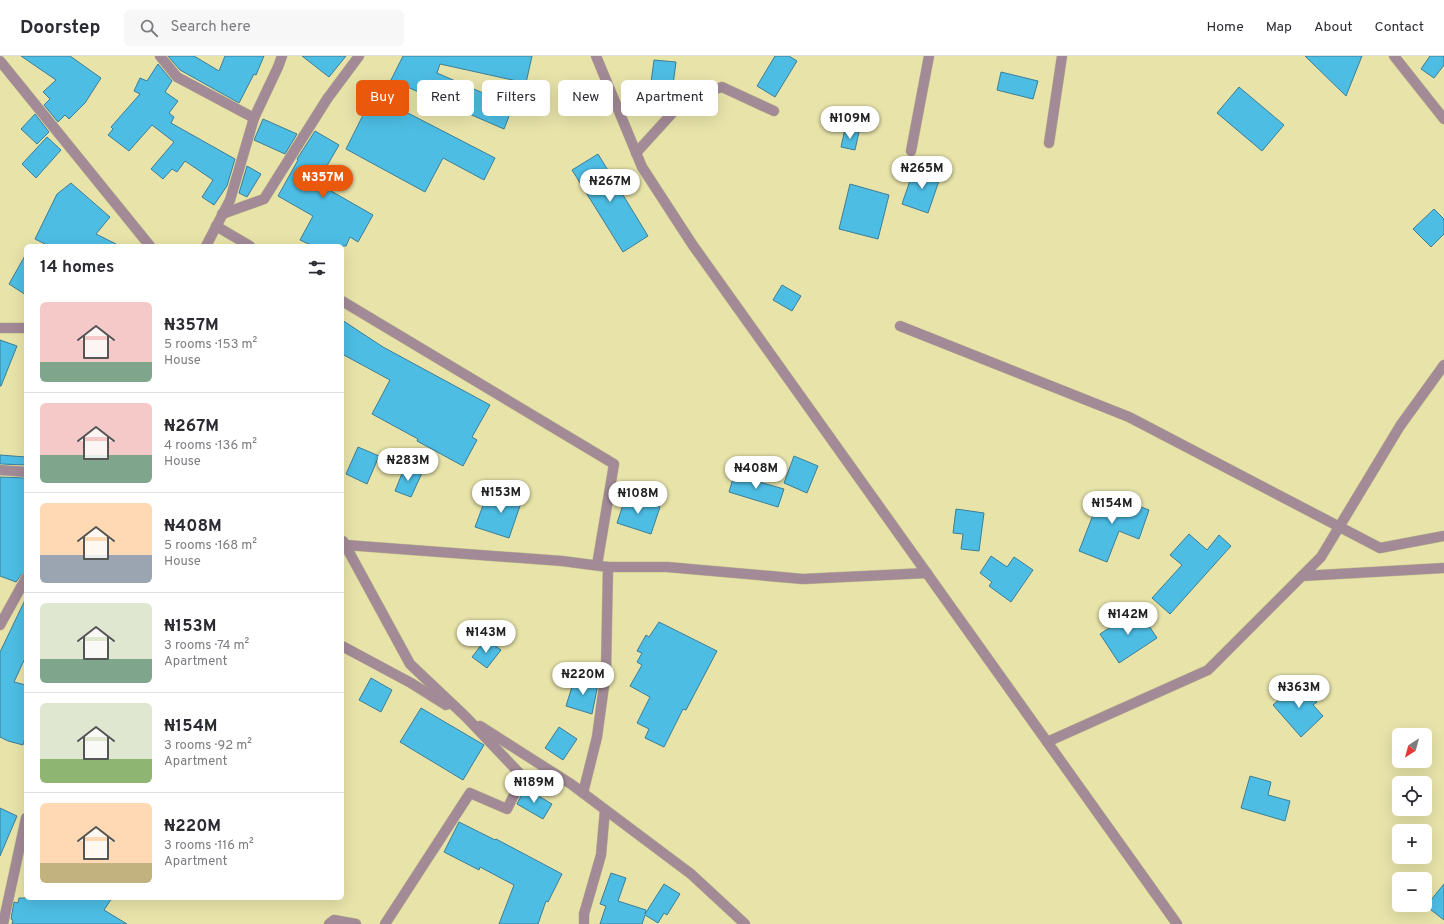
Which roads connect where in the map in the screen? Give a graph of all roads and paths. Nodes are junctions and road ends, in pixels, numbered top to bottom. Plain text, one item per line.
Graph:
1 (160, 56) edge
2 (282, 56) edge
3 (290, 56) edge
4 (359, 56) edge
5 (596, 56) edge
6 (929, 56) edge
7 (1062, 56) edge
8 (1394, 56) edge
9 (1, 66) edge
10 (278, 67) junction
11 (774, 111) dead end
12 (254, 118) junction
13 (1444, 119) edge
14 (1049, 143) dead end
15 (911, 151) dead end
16 (636, 153) junction
17 (222, 214) junction
18 (216, 226) junction
19 (148, 244) edge
20 (207, 244) edge
21 (247, 244) edge
22 (344, 302) edge
23 (900, 326) dead end
24 (0, 328) edge
25 (24, 328) edge
26 (1444, 365) edge
27 (0, 470) edge
28 (24, 472) edge
29 (1339, 527) junction
30 (1444, 536) edge
31 (344, 542) edge
32 (597, 565) junction
33 (608, 567) junction
34 (1444, 568) edge
35 (926, 573) junction
36 (1302, 576) junction
37 (24, 582) edge
38 (0, 625) edge
39 (344, 647) edge
40 (466, 717) junction
41 (1047, 742) junction
42 (583, 793) junction
43 (605, 810) junction
44 (24, 833) edge
45 (3, 924) edge
46 (329, 924) edge
47 (356, 924) edge
48 (386, 924) edge
49 (584, 924) edge
50 (745, 924) edge
51 (1177, 924) edge

1 - 12 street
2 - 10 street
3 - 10 street
4 - 17 street
5 - 16 street
6 - 15 street
7 - 14 street
8 - 13 street
9 - 19 street
10 - 12 street
11 - 16 street
12 - 17 street
16 - 35 street
17 - 18 street
18 - 20 street
18 - 21 street
22 - 32 street
23 - 29 street
24 - 25 street
26 - 29 street
27 - 28 street
29 - 30 street
29 - 36 street
31 - 32 street
31 - 40 street
32 - 33 street
33 - 35 street
33 - 42 street
34 - 36 street
35 - 41 street
36 - 41 street
37 - 38 street
39 - 40 street
40 - 42 street
40 - 48 street
41 - 51 street
42 - 43 street
43 - 49 street
43 - 50 street
44 - 45 street
46 - 47 street

